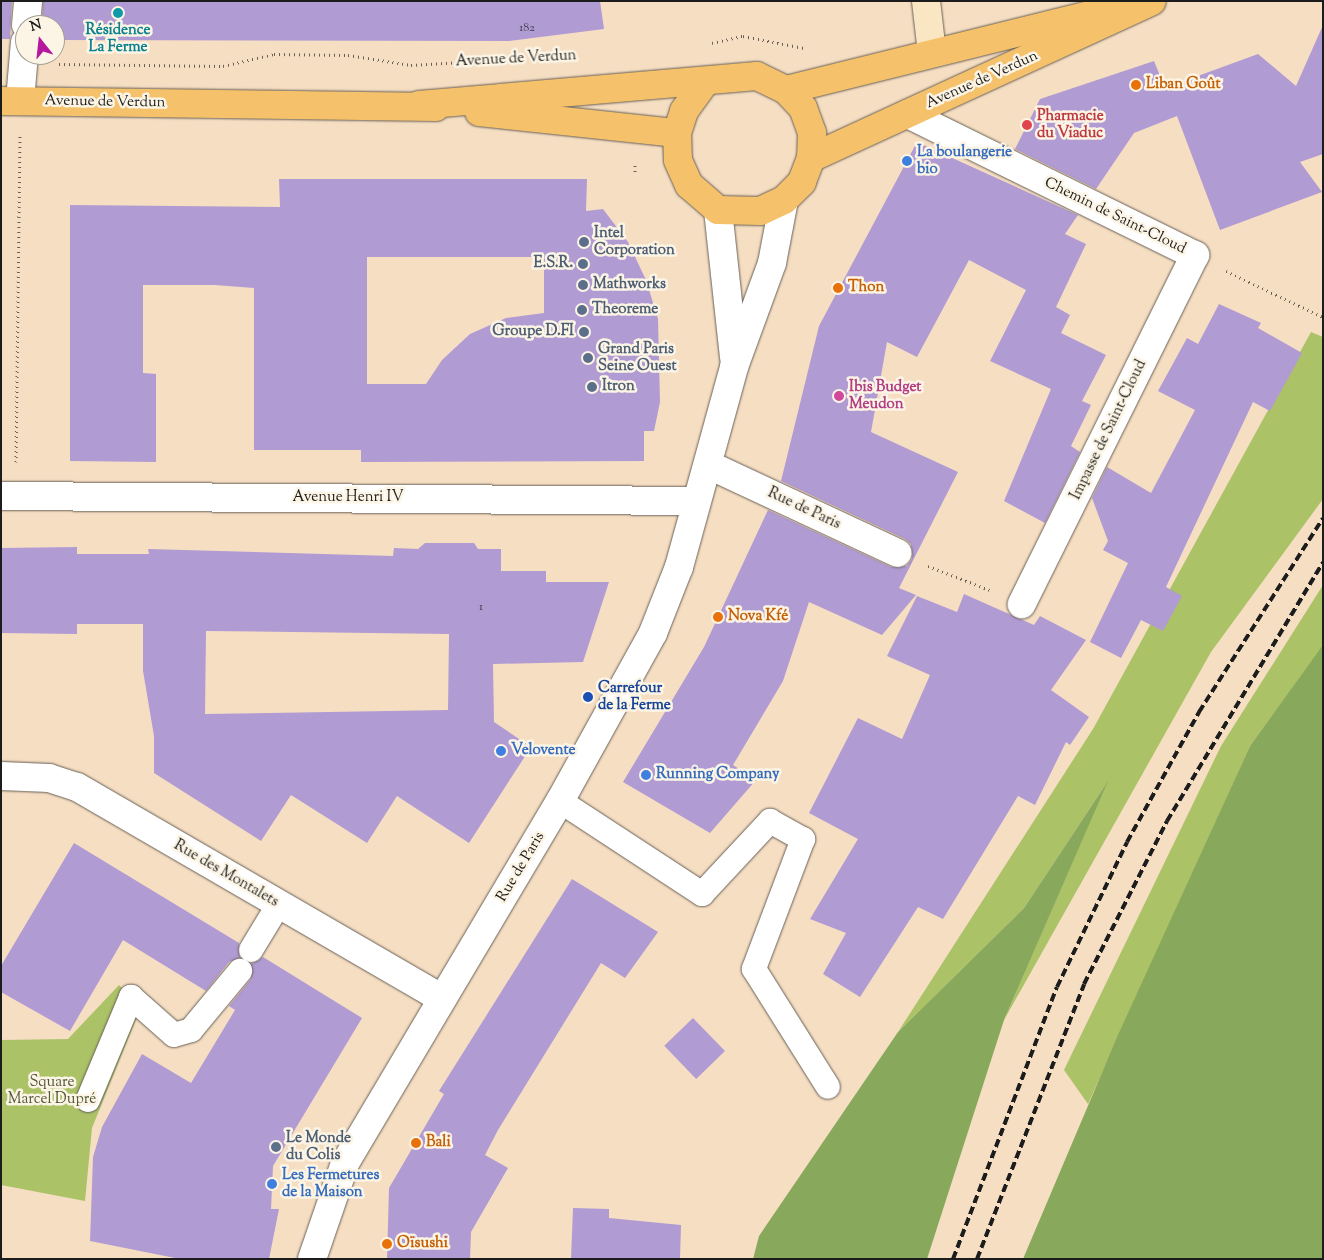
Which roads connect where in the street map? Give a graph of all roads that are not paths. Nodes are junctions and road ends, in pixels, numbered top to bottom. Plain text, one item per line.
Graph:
1 (28, 1) edge
2 (926, 1) edge
3 (1148, 1) edge
4 (1152, 1) edge
5 (27, 15) edge
6 (932, 53) junction
7 (21, 65) edge
8 (705, 82) junction
9 (786, 90) junction
10 (11, 101) edge
11 (420, 105) junction
12 (908, 114) junction
13 (676, 134) junction
14 (811, 158) junction
15 (784, 200) junction
16 (718, 210) junction
17 (1195, 256) joint
18 (734, 368) junction
19 (709, 465) junction
20 (8, 496) edge
21 (694, 501) junction
22 (898, 553) road end
23 (1022, 604) road end
24 (1, 776) edge
25 (560, 801) junction
26 (279, 904) junction
27 (251, 950) dead end
28 (240, 971) dead end
29 (442, 999) junction
30 (828, 1087) dead end
31 (88, 1100) dead end
32 (312, 1259) edge

1 - 5 street
2 - 6 main road
3 - 6 main road, Avenue de Verdun
4 - 12 main road, Avenue de Verdun
6 - 9 main road, Avenue de Verdun
7 - 10 street
8 - 9 main road
8 - 11 main road, Avenue de Verdun
8 - 13 main road
9 - 14 main road
10 - 11 main road, Avenue de Verdun
11 - 13 main road, Avenue de Verdun
12 - 14 main road, Avenue de Verdun
12 - 17 street, Chemin de Saint-Cloud
13 - 16 main road
14 - 15 main road
15 - 16 main road
15 - 18 street, Rue de Paris
16 - 18 street, Rue de Paris
17 - 23 street, Impasse de Saint-Cloud
18 - 19 street, Rue de Paris
19 - 21 street, Rue de Paris
19 - 22 street, Rue de Paris
20 - 21 street, Avenue Henri IV
21 - 25 street, Rue de Paris
24 - 26 street, Rue des Montalets
25 - 29 street, Rue de Paris
25 - 30 lane
26 - 27 lane
26 - 29 street, Rue des Montalets
28 - 31 lane
29 - 32 street, Rue de Paris

